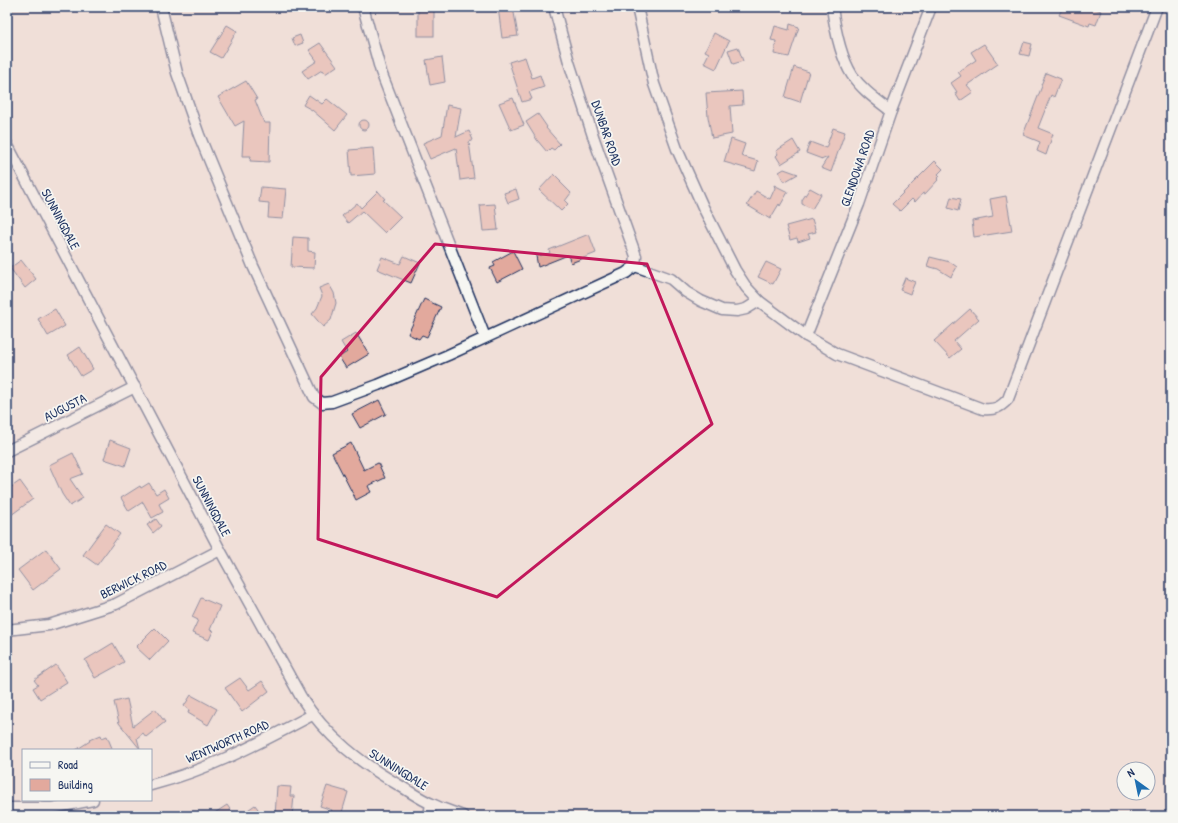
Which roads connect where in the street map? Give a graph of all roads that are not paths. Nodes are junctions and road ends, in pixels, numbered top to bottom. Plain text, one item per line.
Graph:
1 (160, 7) edge
2 (363, 7) edge
3 (554, 7) edge
4 (637, 7) edge
5 (832, 7) edge
6 (932, 7) edge
7 (1157, 7) edge
8 (891, 111) junction
9 (7, 144) edge
10 (635, 266) junction
11 (759, 301) junction
12 (806, 336) junction
13 (485, 338) junction
14 (135, 387) junction
15 (7, 451) edge
16 (220, 550) junction
17 (7, 630) edge
18 (312, 715) junction
19 (152, 785) edge
20 (88, 801) edge
21 (431, 804) junction
22 (7, 808) edge
23 (429, 816) edge
24 (463, 816) edge

1 - 13 street
2 - 13 street
3 - 10 street, DUNBAR ROAD
4 - 11 street
5 - 8 street
6 - 8 street, GLENDOWA ROAD
7 - 12 street
8 - 12 street, GLENDOWA ROAD
9 - 14 street, SUNNINGDALE
10 - 11 street
10 - 13 street
11 - 12 street
14 - 15 street, AUGUSTA
14 - 16 street, SUNNINGDALE
16 - 17 street, BERWICK ROAD
16 - 18 street, SUNNINGDALE
18 - 19 street, WENTWORTH ROAD
18 - 21 street, SUNNINGDALE
20 - 22 street
21 - 23 street
21 - 24 street, SUNNINGDALE

